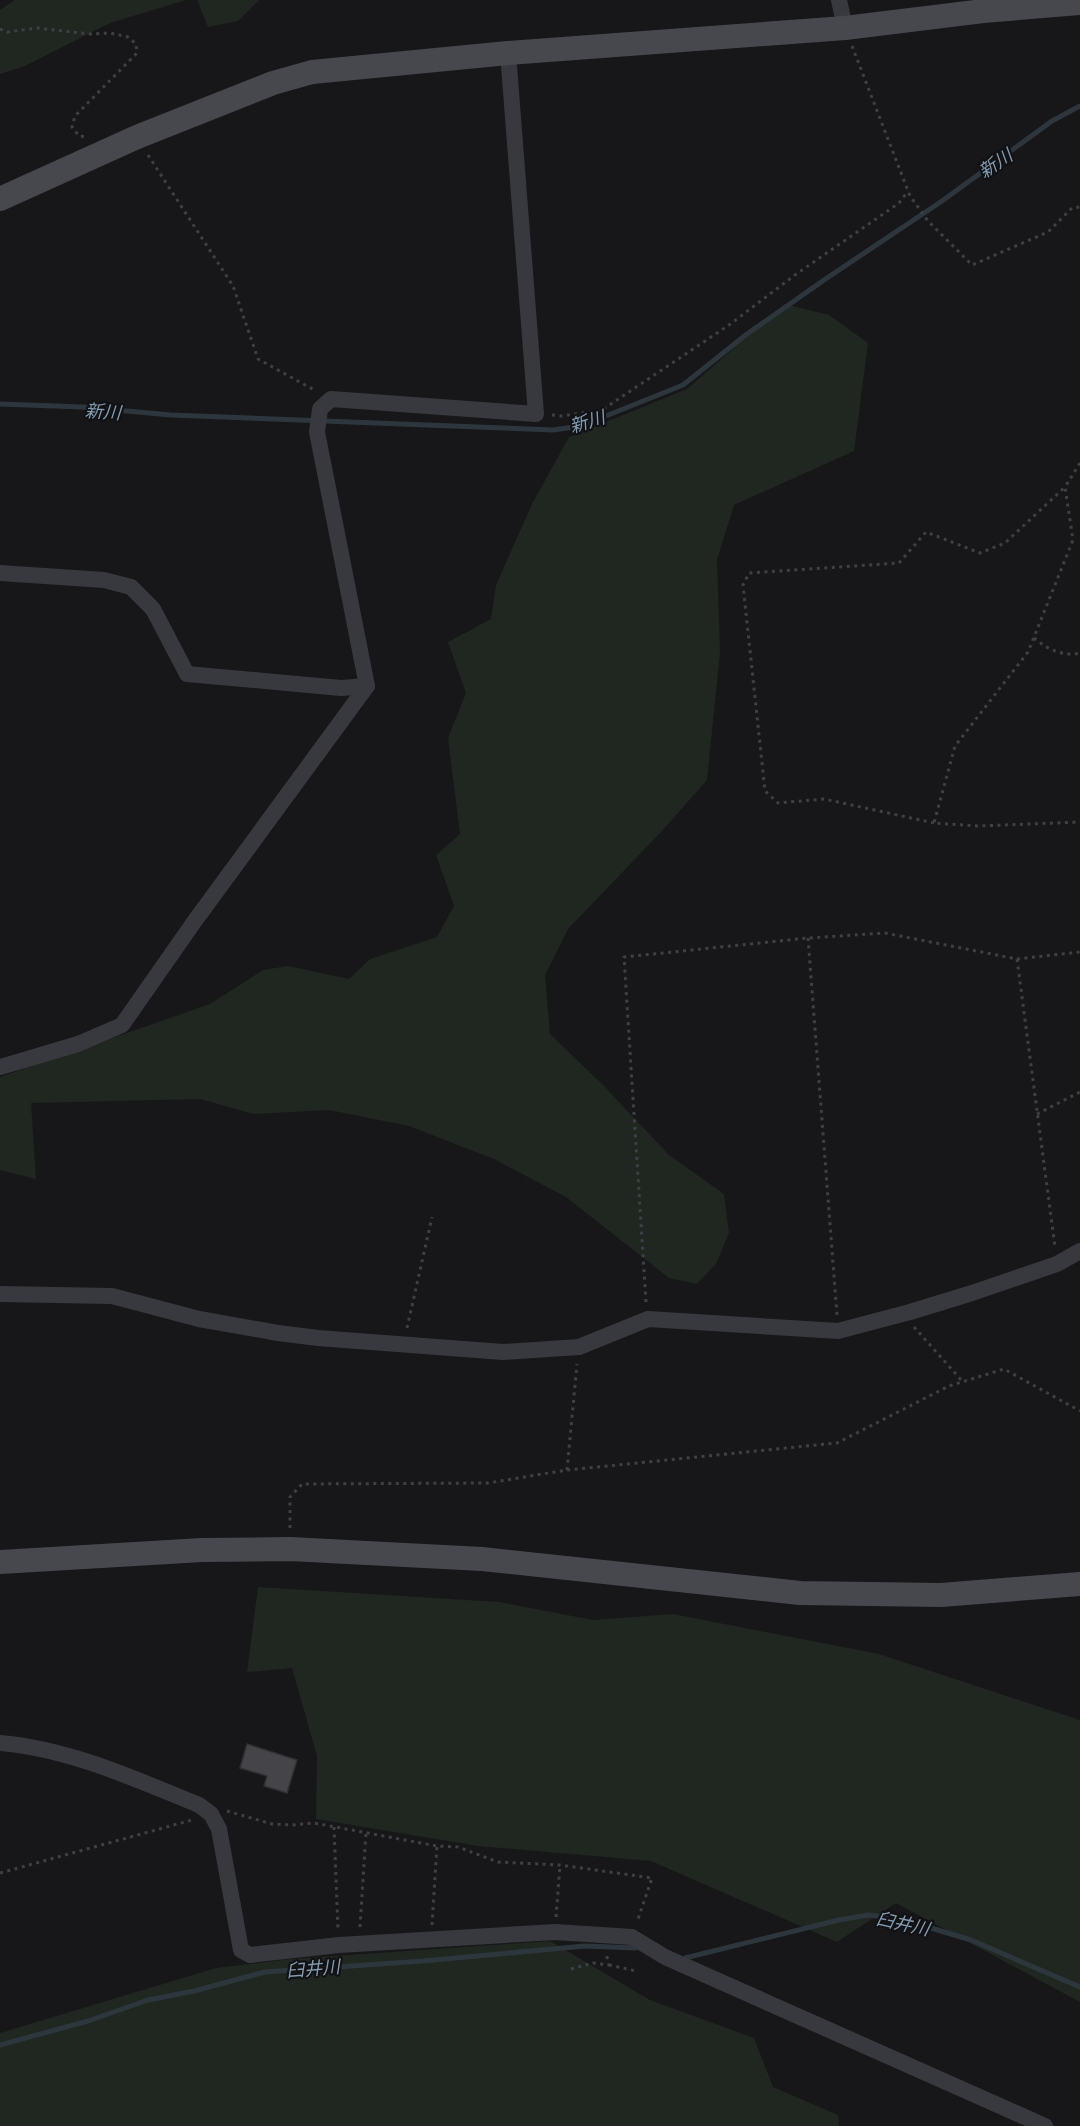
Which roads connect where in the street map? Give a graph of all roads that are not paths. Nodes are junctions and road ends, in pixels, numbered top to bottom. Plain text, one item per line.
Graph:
1 (839, 0) edge
2 (1080, 3) edge
3 (845, 28) junction
4 (508, 52) junction
5 (0, 199) edge
6 (0, 573) edge
7 (367, 686) junction
8 (0, 1067) edge
9 (1080, 1251) edge
10 (0, 1294) edge
11 (0, 1562) edge
12 (1080, 1584) edge
13 (0, 1743) edge
14 (1045, 2126) edge

1 - 3 street
2 - 3 street
3 - 4 street
4 - 5 street
4 - 7 street
6 - 7 street
7 - 8 street
9 - 10 street
11 - 12 street
13 - 14 street

